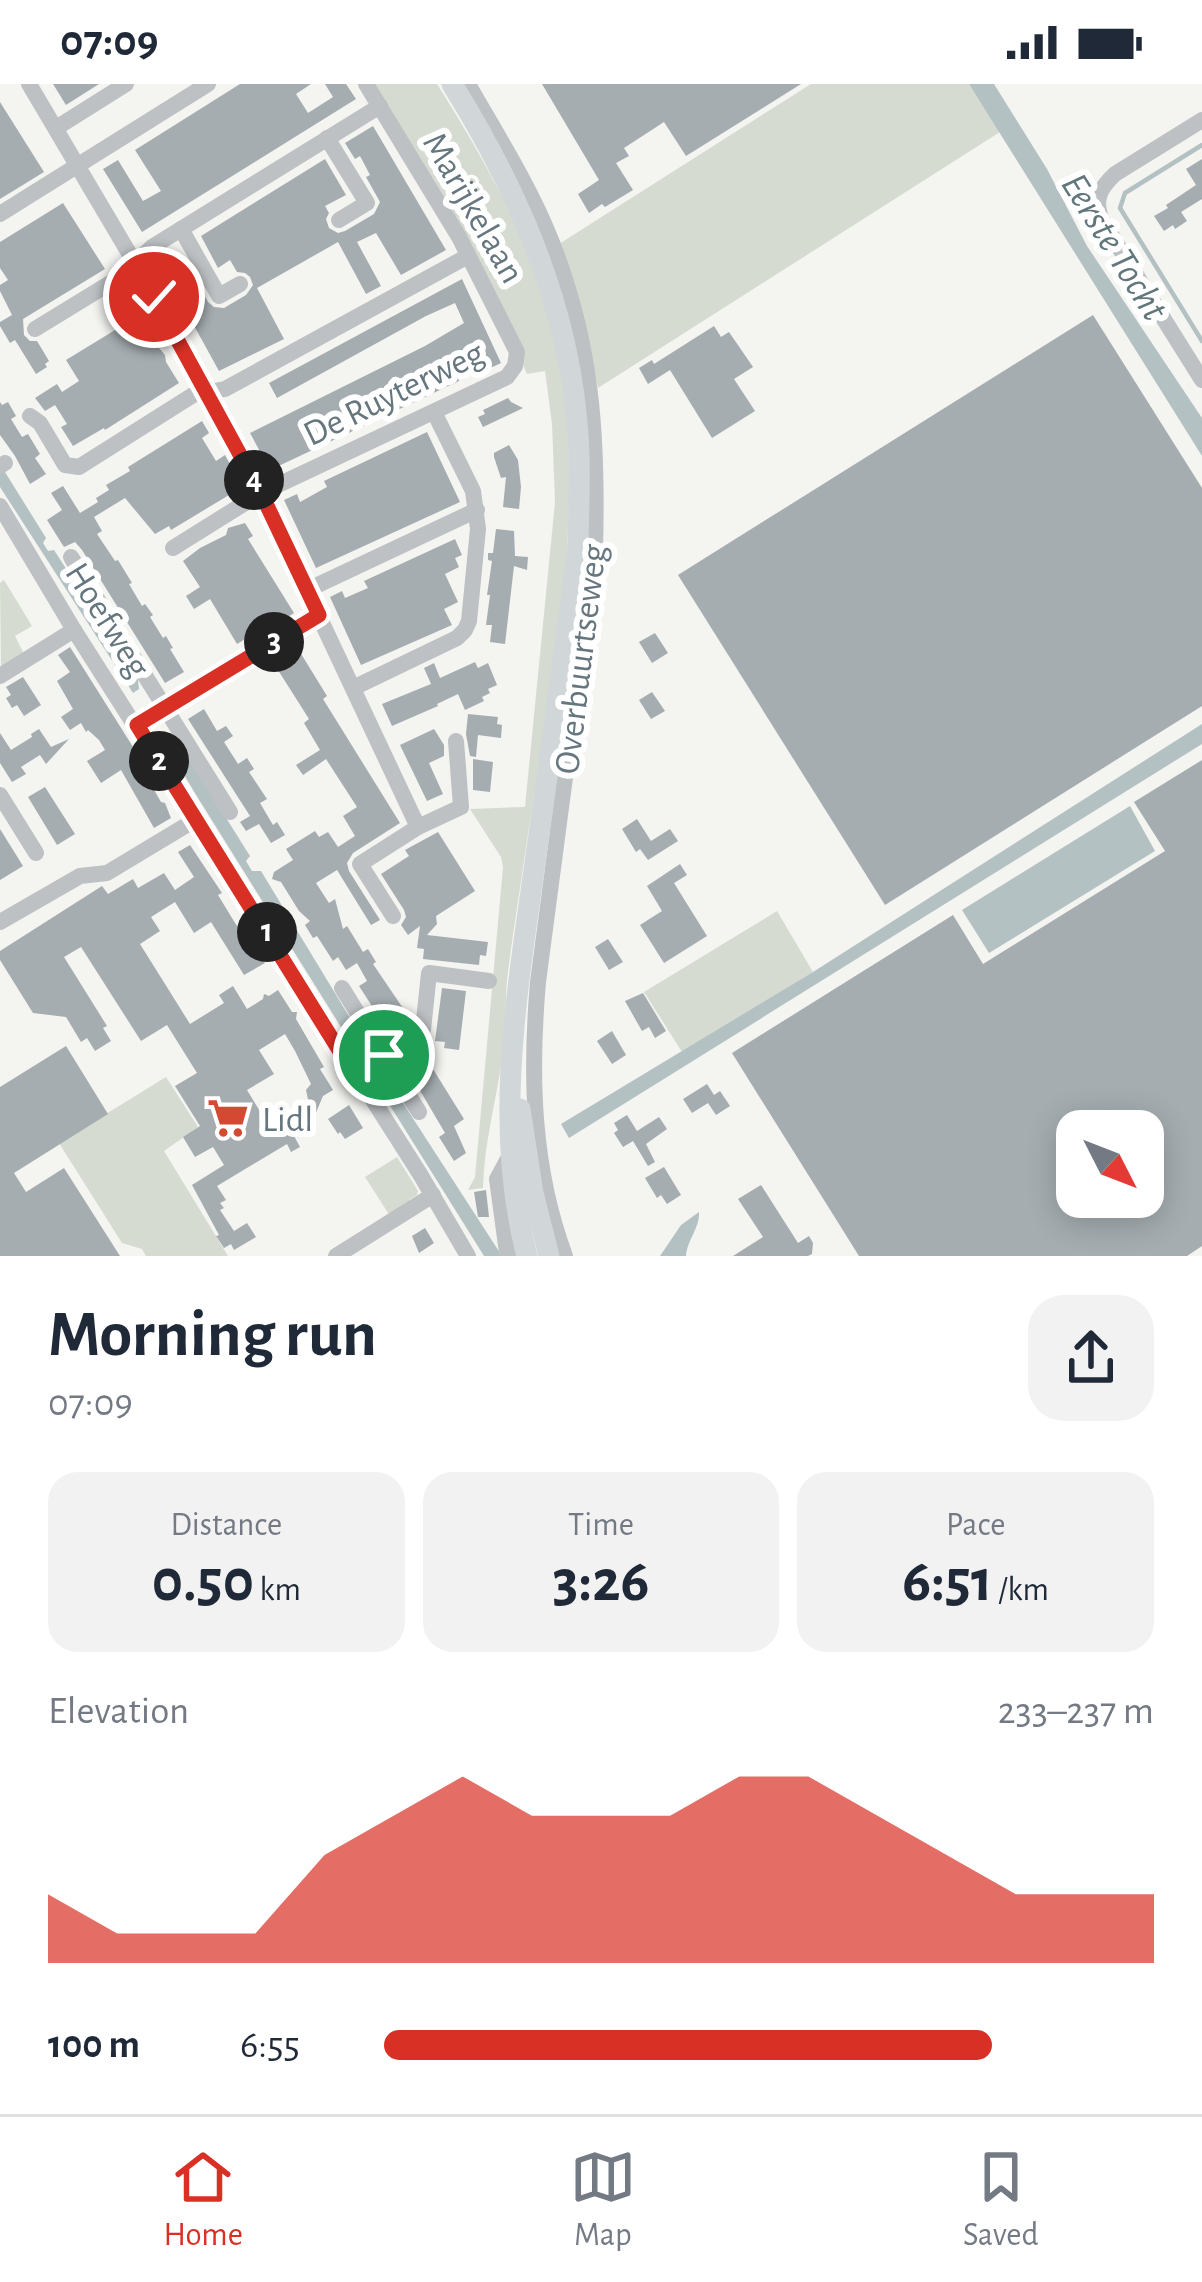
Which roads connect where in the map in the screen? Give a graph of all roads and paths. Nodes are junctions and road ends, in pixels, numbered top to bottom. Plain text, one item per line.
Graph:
1 (29, 84) edge
2 (126, 84) edge
3 (208, 84) edge
4 (366, 84) edge
5 (452, 84) edge
6 (468, 84) edge
7 (380, 106) junction
8 (1202, 120) edge
9 (56, 128) junction
10 (327, 138) junction
11 (79, 164) junction
12 (0, 214) edge
13 (339, 220) dead end
14 (181, 229) junction
15 (469, 256) junction
16 (136, 265) junction
17 (240, 284) dead end
18 (35, 329) dead end
19 (515, 366) joint
20 (1202, 380) edge
21 (206, 392) junction
22 (434, 412) junction
23 (30, 416) dead end
24 (261, 493) junction
25 (0, 506) edge
26 (477, 510) junction
27 (173, 548) dead end
28 (71, 557) dead end
29 (307, 590) junction
30 (319, 615) junction
31 (74, 630) junction
32 (0, 676) edge
33 (353, 688) junction
34 (166, 707) junction
35 (137, 725) junction
36 (456, 741) dead end
37 (0, 795) edge
38 (230, 812) dead end
39 (196, 820) junction
40 (418, 827) junction
41 (36, 853) dead end
42 (393, 916) dead end
43 (0, 922) edge
44 (489, 981) dead end
45 (342, 988) dead end
46 (514, 1048) junction
47 (370, 1064) junction
48 (419, 1112) dead end
49 (509, 1157) junction
50 (433, 1195) junction
51 (336, 1256) edge
52 (468, 1256) edge
53 (510, 1256) edge
54 (527, 1256) edge
55 (549, 1256) edge
56 (565, 1256) edge

1 - 9 street
2 - 9 street
3 - 11 street
4 - 7 street, Marijkelaan
5 - 46 main road, Overbuurtseweg
6 - 56 street, Overbuurtseweg
7 - 10 street
7 - 15 street, Marijkelaan
8 - 20 street
9 - 11 street
10 - 13 street
10 - 14 street
11 - 12 street
11 - 16 street
14 - 16 street
14 - 17 street
15 - 19 street, Marijkelaan
15 - 21 street
16 - 18 street
16 - 21 street
19 - 22 street, De Ruyterweg
21 - 23 street
21 - 24 street
22 - 24 street, De Ruyterweg
22 - 26 street
24 - 27 street, De Ruyterweg
24 - 29 street
25 - 31 street, Hoefweg
26 - 29 street
26 - 33 street
28 - 34 street, Hoefweg
29 - 30 street
30 - 33 street
30 - 34 street
31 - 32 street
31 - 35 street, Hoefweg
33 - 40 street
34 - 35 street
34 - 38 street, Hoefweg
35 - 39 street, Hoefweg
36 - 40 street
37 - 41 street
39 - 43 street
39 - 47 street, Hoefweg
40 - 42 street
44 - 47 street
45 - 47 street, Hoefweg
46 - 49 main road, Overbuurtseweg
46 - 55 main road, Overbuurtseweg
47 - 48 street, Hoefweg
47 - 50 street, Hoefweg
49 - 53 street, Overbuurtseweg
49 - 54 main road, Overbuurtseweg
50 - 51 street
50 - 52 street, Hoefweg

